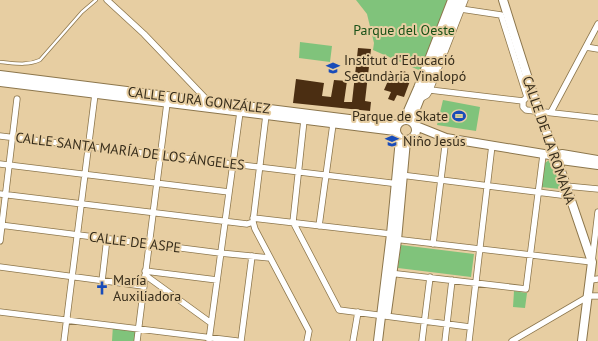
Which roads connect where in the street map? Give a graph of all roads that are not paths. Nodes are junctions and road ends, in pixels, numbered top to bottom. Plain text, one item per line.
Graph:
1 (96, 0) edge
2 (107, 0) edge
3 (452, 0) edge
4 (459, 0) edge
5 (465, 0) edge
6 (503, 6) edge
7 (461, 9) junction
8 (598, 24) edge
9 (586, 47) junction
10 (598, 49) edge
11 (0, 62) edge
12 (0, 75) edge
13 (0, 82) edge
14 (430, 90) junction
15 (95, 94) junction
16 (528, 98) junction
17 (17, 99) dead end
18 (420, 99) junction
19 (208, 101) junction
20 (167, 103) junction
21 (240, 112) junction
22 (539, 112) junction
23 (551, 112) junction
24 (266, 115) junction
25 (598, 118) edge
26 (304, 120) junction
27 (332, 124) junction
28 (406, 126) junction
29 (0, 136) edge
30 (13, 137) junction
31 (443, 137) junction
32 (403, 140) junction
33 (492, 145) junction
34 (89, 146) junction
35 (160, 155) junction
36 (544, 155) junction
37 (556, 156) junction
38 (598, 160) edge
39 (0, 164) edge
40 (233, 164) junction
41 (9, 165) junction
42 (598, 165) edge
43 (260, 167) junction
44 (298, 172) junction
45 (85, 174) junction
46 (326, 175) junction
47 (400, 175) junction
48 (440, 181) junction
49 (156, 183) junction
50 (399, 184) junction
51 (566, 186) junction
52 (487, 187) junction
53 (598, 189) edge
54 (229, 192) junction
55 (538, 193) junction
56 (3, 194) edge
57 (569, 196) junction
58 (81, 203) junction
59 (153, 212) junction
60 (598, 212) edge
61 (253, 220) junction
62 (225, 221) junction
63 (293, 222) junction
64 (1, 225) edge
65 (319, 226) junction
66 (77, 234) junction
67 (393, 237) junction
68 (107, 238) junction
69 (0, 241) edge
70 (149, 243) junction
71 (433, 244) junction
72 (480, 250) junction
73 (220, 253) junction
74 (252, 256) junction
75 (530, 256) junction
76 (270, 258) junction
77 (592, 262) junction
78 (0, 267) edge
79 (145, 273) junction
80 (390, 273) junction
81 (72, 277) junction
82 (430, 277) junction
83 (594, 279) edge
84 (217, 280) junction
85 (452, 280) junction
86 (102, 281) junction
87 (476, 283) junction
88 (143, 286) junction
89 (589, 296) junction
90 (598, 296) edge
91 (0, 312) edge
92 (358, 312) junction
93 (384, 315) junction
94 (66, 320) junction
95 (424, 320) junction
96 (212, 324) junction
97 (447, 324) junction
98 (470, 327) junction
99 (139, 328) junction
100 (209, 339) edge
101 (64, 341) edge
102 (137, 341) edge
103 (237, 341) edge
104 (241, 341) edge
105 (307, 341) edge
106 (353, 341) edge
107 (378, 341) edge
108 (384, 341) edge
109 (422, 341) edge
110 (444, 341) edge
111 (469, 341) edge
112 (512, 341) edge
113 (582, 341) edge

1 - 11 lane
2 - 19 street
3 - 28 main road
4 - 18 main road
5 - 7 street
6 - 7 street
6 - 16 main road, CALLE DE LA ROMANA
7 - 14 street
8 - 9 street
9 - 10 street
9 - 23 street
12 - 19 main road, CALLE CURA GONZÁLEZ
13 - 15 main road, CALLE CURA GONZÁLEZ
14 - 16 street
14 - 18 street
15 - 20 main road, CALLE CURA GONZÁLEZ
15 - 34 street
16 - 22 main road, CALLE DE LA ROMANA
16 - 22 street
17 - 30 street
18 - 28 main road
19 - 28 main road, CALLE CURA GONZÁLEZ
20 - 21 main road, CALLE CURA GONZÁLEZ
20 - 35 street
21 - 24 main road, CALLE CURA GONZÁLEZ
21 - 40 street
22 - 23 street
22 - 37 main road, CALLE DE LA ROMANA
23 - 25 street
24 - 26 main road, CALLE CURA GONZÁLEZ
24 - 43 street
26 - 27 main road, CALLE CURA GONZÁLEZ
26 - 44 street
27 - 28 main road, CALLE CURA GONZÁLEZ
27 - 46 street
28 - 31 main road, CALLE CURA GONZÁLEZ
28 - 32 main road
28 - 32 main road
29 - 30 street, CALLE SANTA MARÍA DE LOS ÁNGELES
30 - 34 street, CALLE SANTA MARÍA DE LOS ÁNGELES
30 - 41 street
31 - 33 main road, CALLE CURA GONZÁLEZ
31 - 48 street
32 - 47 main road
33 - 36 main road, CALLE CURA GONZÁLEZ
33 - 52 street
34 - 35 street, CALLE SANTA MARÍA DE LOS ÁNGELES
34 - 45 street
35 - 40 street, CALLE SANTA MARÍA DE LOS ÁNGELES
35 - 49 street
36 - 37 main road, CALLE CURA GONZÁLEZ
36 - 55 street
37 - 38 main road, CALLE CURA GONZÁLEZ
37 - 42 main road, CALLE CURA GONZÁLEZ
37 - 51 main road, CALLE DE LA ROMANA
39 - 41 street
40 - 43 street, CALLE SANTA MARÍA DE LOS ÁNGELES
40 - 54 street
41 - 45 street
41 - 56 street
43 - 44 street, CALLE SANTA MARÍA DE LOS ÁNGELES
43 - 61 street
44 - 46 street, CALLE SANTA MARÍA DE LOS ÁNGELES
44 - 63 street
45 - 49 street
45 - 58 street
46 - 50 street, CALLE SANTA MARÍA DE LOS ÁNGELES
46 - 65 street
47 - 48 street
47 - 50 main road
48 - 52 street
48 - 71 street
49 - 54 street
49 - 59 street
50 - 67 main road
51 - 53 street
51 - 57 main road, CALLE DE LA ROMANA
52 - 55 street
52 - 72 street
54 - 62 street
55 - 57 street
55 - 75 street
56 - 58 street
56 - 64 street
57 - 77 main road, CALLE DE LA ROMANA
58 - 59 street
58 - 66 street
59 - 62 street
59 - 70 street
60 - 77 street
61 - 62 street
61 - 63 street
61 - 76 street
62 - 73 street
63 - 65 street
63 - 92 street
64 - 66 street, CALLE DE ASPE
64 - 69 street
65 - 67 street
66 - 68 street, CALLE DE ASPE
66 - 81 street
67 - 71 street
67 - 80 main road
68 - 70 street, CALLE DE ASPE
68 - 86 street
70 - 73 street, CALLE DE ASPE
70 - 79 street
71 - 72 street
72 - 75 street
72 - 87 street
73 - 74 street, CALLE DE ASPE
73 - 84 street
74 - 76 street, CALLE DE ASPE
74 - 104 street
75 - 77 street
75 - 87 street
76 - 105 street
77 - 83 main road, CALLE DE LA ROMANA
78 - 81 street
79 - 84 street
79 - 88 street
79 - 96 street
80 - 82 street
80 - 93 main road
81 - 86 street
81 - 94 street
82 - 85 street
82 - 95 street
83 - 89 main road, CALLE DE LA ROMANA
84 - 96 street
85 - 87 street
85 - 97 street
86 - 88 street
87 - 98 street
88 - 99 street
89 - 90 street
89 - 112 street
89 - 113 main road, CALLE DE LA ROMANA
91 - 94 street
92 - 93 street
92 - 106 street
93 - 95 street
93 - 107 main road
93 - 108 main road
94 - 99 street
94 - 101 street
95 - 97 street
95 - 109 street
96 - 100 street
97 - 98 street
97 - 110 street
98 - 111 street
99 - 100 street
99 - 102 street
100 - 103 street

